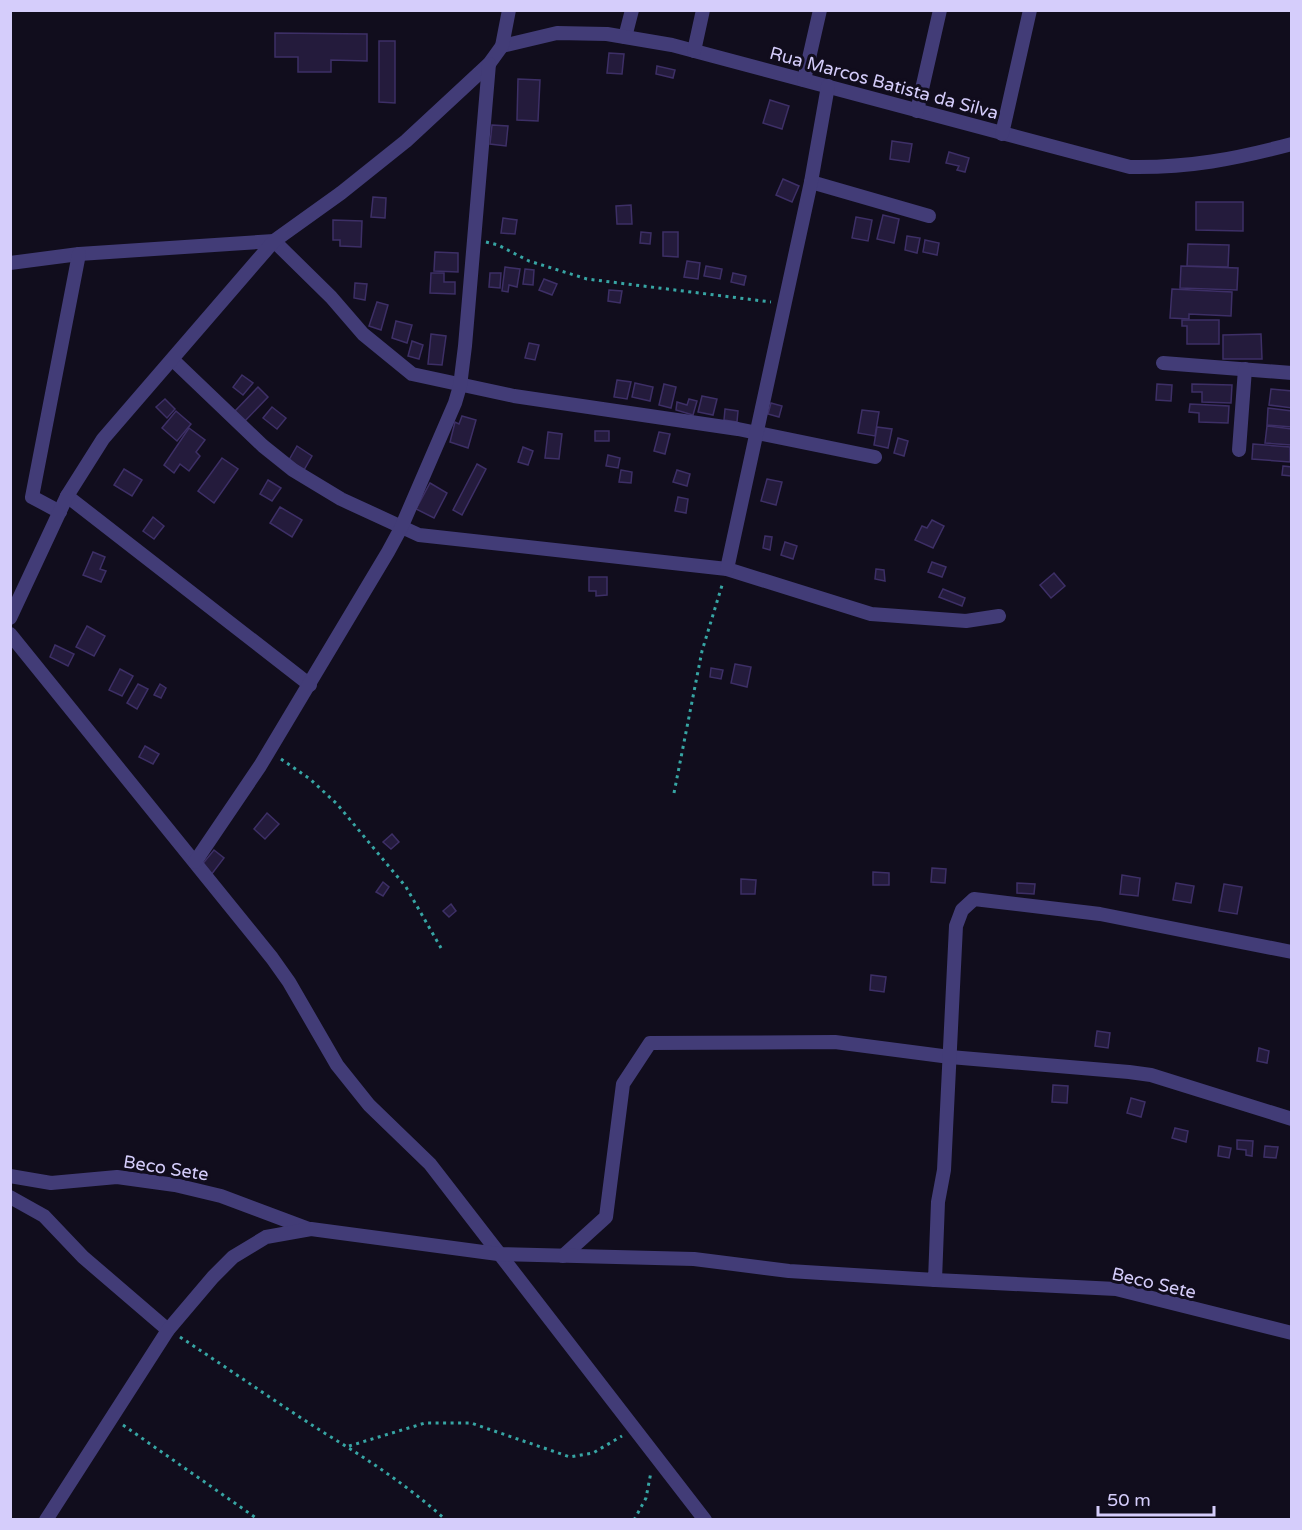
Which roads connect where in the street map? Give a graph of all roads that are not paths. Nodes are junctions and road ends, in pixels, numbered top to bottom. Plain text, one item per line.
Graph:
1 (509, 10) edge
2 (632, 10) edge
3 (703, 10) edge
4 (820, 10) edge
5 (940, 10) edge
6 (1030, 10) edge
7 (626, 37) junction
8 (502, 46) junction
9 (694, 51) junction
10 (489, 64) junction
11 (804, 80) junction
12 (828, 86) junction
13 (917, 111) junction
14 (1002, 134) junction
15 (1292, 144) edge
16 (811, 182) junction
17 (929, 216) dead end
18 (274, 241) junction
19 (79, 254) junction
20 (10, 263) edge
21 (173, 360) junction
22 (1163, 363) dead end
23 (1245, 369) junction
24 (1292, 373) edge
25 (460, 386) junction
26 (756, 433) junction
27 (1239, 450) dead end
28 (875, 458) dead end
29 (68, 496) junction
30 (60, 512) junction
31 (401, 528) junction
32 (727, 569) junction
33 (999, 616) dead end
34 (10, 618) edge
35 (10, 634) edge
36 (310, 686) junction
37 (195, 862) junction
38 (1292, 952) edge
39 (950, 1057) junction
40 (1292, 1119) edge
41 (10, 1176) edge
42 (10, 1197) edge
43 (311, 1229) junction
44 (498, 1254) junction
45 (563, 1256) junction
46 (935, 1280) junction
47 (168, 1330) junction
48 (1292, 1333) edge
49 (46, 1520) edge
50 (705, 1520) edge

1 - 8 street
2 - 7 street
3 - 9 street
4 - 11 street
5 - 13 street
6 - 14 street
7 - 8 street, Rua Marcos Batista da Silva
7 - 9 street, Rua Marcos Batista da Silva
8 - 10 street
9 - 11 street, Rua Marcos Batista da Silva
10 - 18 street
10 - 25 street
11 - 12 street, Rua Marcos Batista da Silva
12 - 13 street, Rua Marcos Batista da Silva
12 - 16 street
13 - 14 street, Rua Marcos Batista da Silva
14 - 15 street, Rua Marcos Batista da Silva
16 - 17 street
16 - 26 street
18 - 19 street
18 - 21 street
18 - 25 street
19 - 20 street
19 - 30 street
21 - 29 street
21 - 31 street
22 - 23 street
23 - 24 street
23 - 27 street
25 - 26 street
25 - 31 street
26 - 28 street
26 - 32 street
29 - 30 street
29 - 36 street
30 - 34 street
31 - 32 street
31 - 36 street
32 - 33 street
35 - 37 street
36 - 37 street
37 - 44 street
38 - 39 street
39 - 40 street
39 - 45 street
39 - 46 street
41 - 43 street, Beco Sete
42 - 47 street
43 - 44 street, Beco Sete
43 - 47 street
44 - 45 street, Beco Sete
44 - 50 street
45 - 46 street, Beco Sete
46 - 48 street, Beco Sete
47 - 49 street

